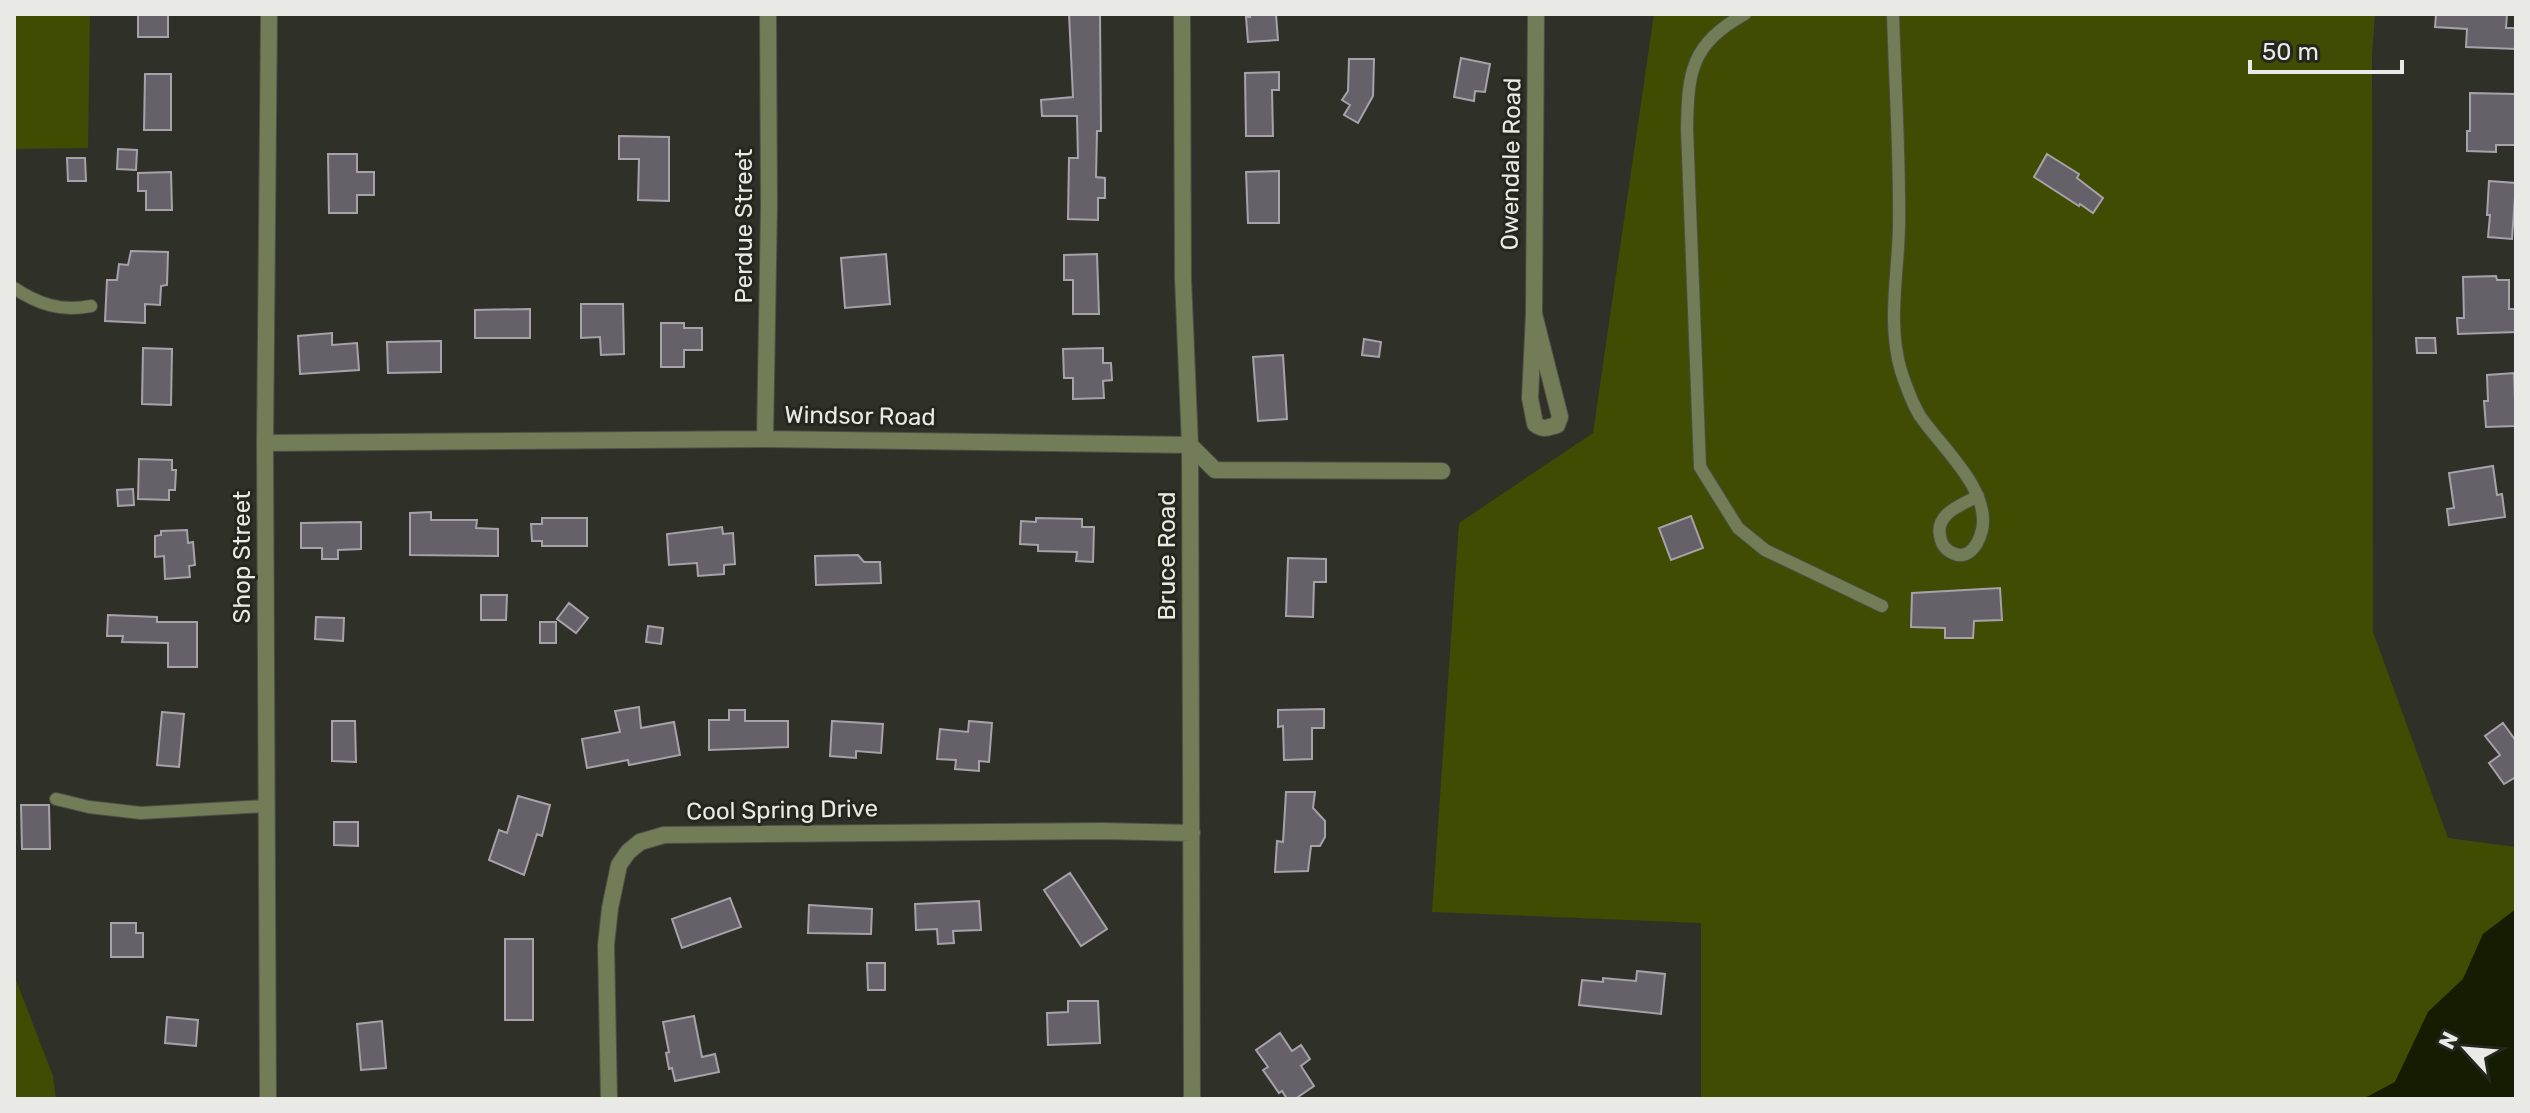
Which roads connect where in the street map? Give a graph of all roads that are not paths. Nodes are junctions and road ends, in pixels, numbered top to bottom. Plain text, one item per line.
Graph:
1 (269, 14) edge
2 (768, 14) edge
3 (1182, 14) edge
4 (1536, 14) edge
5 (1745, 14) edge
6 (1893, 14) edge
7 (14, 288) edge
8 (91, 306) dead end
9 (1534, 314) junction
10 (765, 439) junction
11 (265, 443) junction
12 (1190, 445) junction
13 (1442, 471) dead end
14 (1978, 496) junction
15 (1882, 606) dead end
16 (56, 799) dead end
17 (267, 806) junction
18 (1192, 833) junction
19 (268, 1099) edge
20 (609, 1099) edge
21 (1192, 1099) edge

1 - 11 street, Shop Street
2 - 10 street, Perdue Street
3 - 12 street, Bruce Road
4 - 9 street, Owendale Road
5 - 15 lane
6 - 14 lane
7 - 8 lane
9 - 9 street, Owendale Road
10 - 11 street, Windsor Road
10 - 12 street, Windsor Road
11 - 17 street, Shop Street
12 - 13 street
12 - 18 street, Bruce Road
14 - 14 lane
16 - 17 lane
17 - 19 street, Shop Street
18 - 20 street, Cool Spring Drive
18 - 21 street, Bruce Road

